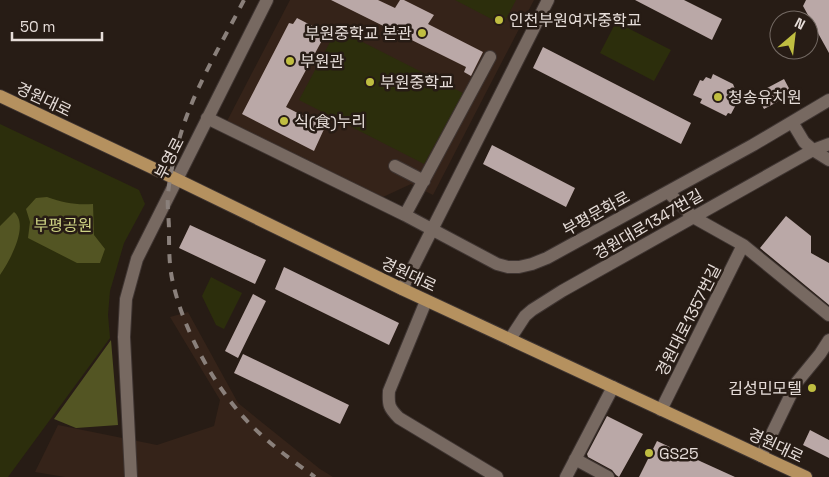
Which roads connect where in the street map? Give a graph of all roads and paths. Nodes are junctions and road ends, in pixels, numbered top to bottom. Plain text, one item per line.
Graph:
1 (267, 0) edge
2 (548, 0) edge
3 (490, 57) dead end
4 (0, 96) edge
5 (829, 100) edge
6 (207, 118) junction
7 (792, 122) junction
8 (829, 144) edge
9 (813, 150) junction
10 (274, 151) junction
11 (829, 160) edge
12 (283, 164) dead end
13 (395, 166) dead end
14 (176, 180) junction
15 (424, 181) junction
16 (668, 192) junction
17 (405, 215) junction
18 (693, 217) junction
19 (432, 229) junction
20 (743, 244) junction
21 (402, 289) junction
22 (426, 300) junction
23 (829, 315) edge
24 (510, 340) junction
25 (829, 340) edge
26 (613, 387) junction
27 (661, 410) junction
28 (761, 456) junction
29 (575, 459) junction
30 (131, 477) edge
31 (497, 477) edge
32 (566, 477) edge
33 (608, 477) edge
34 (806, 477) edge

1 - 6 street, 부영로
2 - 19 street
3 - 15 street
4 - 14 main road, 경원대로
5 - 7 street, 부평문화로
6 - 10 street, 부평문화로
6 - 14 street, 부영로
7 - 9 street
7 - 16 street, 부평문화로
8 - 9 street, 경원대로1347번길
9 - 11 street
9 - 18 street, 경원대로1347번길
10 - 12 street
10 - 17 street, 부평문화로
13 - 15 street
14 - 21 main road, 경원대로
14 - 30 street, 부영로
15 - 17 street
16 - 18 street
16 - 19 street, 부평문화로
17 - 19 street, 부평문화로
18 - 20 street
18 - 24 street, 경원대로1347번길
19 - 21 street
20 - 23 street
20 - 27 street, 경원대로1357번길
21 - 22 main road, 경원대로
22 - 24 main road, 경원대로
22 - 31 street
24 - 26 main road, 경원대로
25 - 28 street
26 - 27 main road, 경원대로
26 - 29 street
27 - 28 main road, 경원대로
28 - 34 main road, 경원대로
29 - 32 street
29 - 33 street

